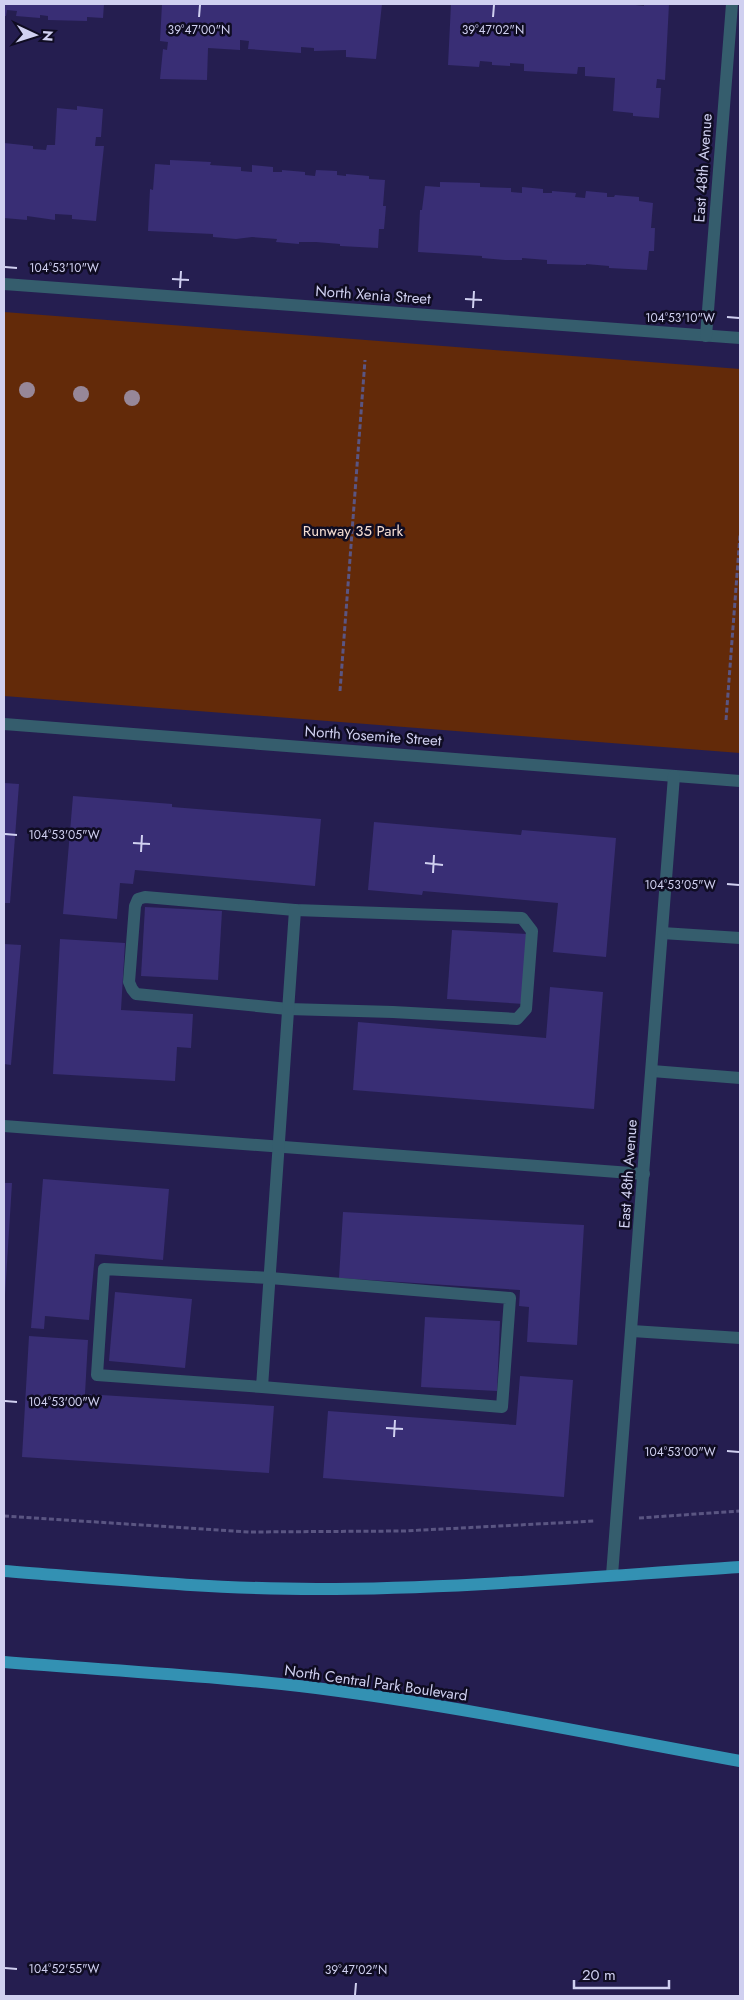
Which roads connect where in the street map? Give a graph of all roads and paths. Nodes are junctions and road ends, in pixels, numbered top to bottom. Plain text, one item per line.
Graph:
1 (732, 4) edge
2 (4, 284) edge
3 (706, 336) junction
4 (740, 338) edge
5 (366, 360) dead end
6 (740, 535) edge
7 (340, 691) dead end
8 (726, 720) dead end
9 (4, 724) edge
10 (674, 776) junction
11 (740, 781) edge
12 (295, 910) junction
13 (662, 933) junction
14 (740, 938) edge
15 (288, 1009) junction
16 (652, 1071) junction
17 (740, 1078) edge
18 (4, 1126) edge
19 (278, 1146) junction
20 (644, 1174) junction
21 (270, 1278) junction
22 (632, 1331) junction
23 (740, 1338) edge
24 (262, 1387) junction
25 (740, 1511) edge
26 (4, 1516) edge
27 (618, 1519) junction
28 (740, 1567) edge
29 (4, 1571) edge
30 (612, 1575) junction
31 (4, 1662) edge
32 (740, 1761) edge

1 - 3 street, East 48th Avenue
2 - 3 street, North Xenia Street
3 - 4 street, North Xenia Street
5 - 7 path
6 - 8 path
9 - 10 street, North Yosemite Street
10 - 11 street, North Yosemite Street
10 - 13 street, East 48th Avenue
12 - 15 street
12 - 15 street
12 - 15 street
13 - 14 street
13 - 16 street, East 48th Avenue
15 - 19 street
16 - 17 street
16 - 20 street, East 48th Avenue
18 - 19 street
19 - 20 street
19 - 21 street
20 - 22 street, East 48th Avenue
21 - 24 street
21 - 24 street
21 - 24 street
22 - 23 street
22 - 27 street, East 48th Avenue
25 - 27 path
26 - 27 path
27 - 30 street, East 48th Avenue
28 - 30 main road
29 - 30 main road
31 - 32 main road, North Central Park Boulevard

